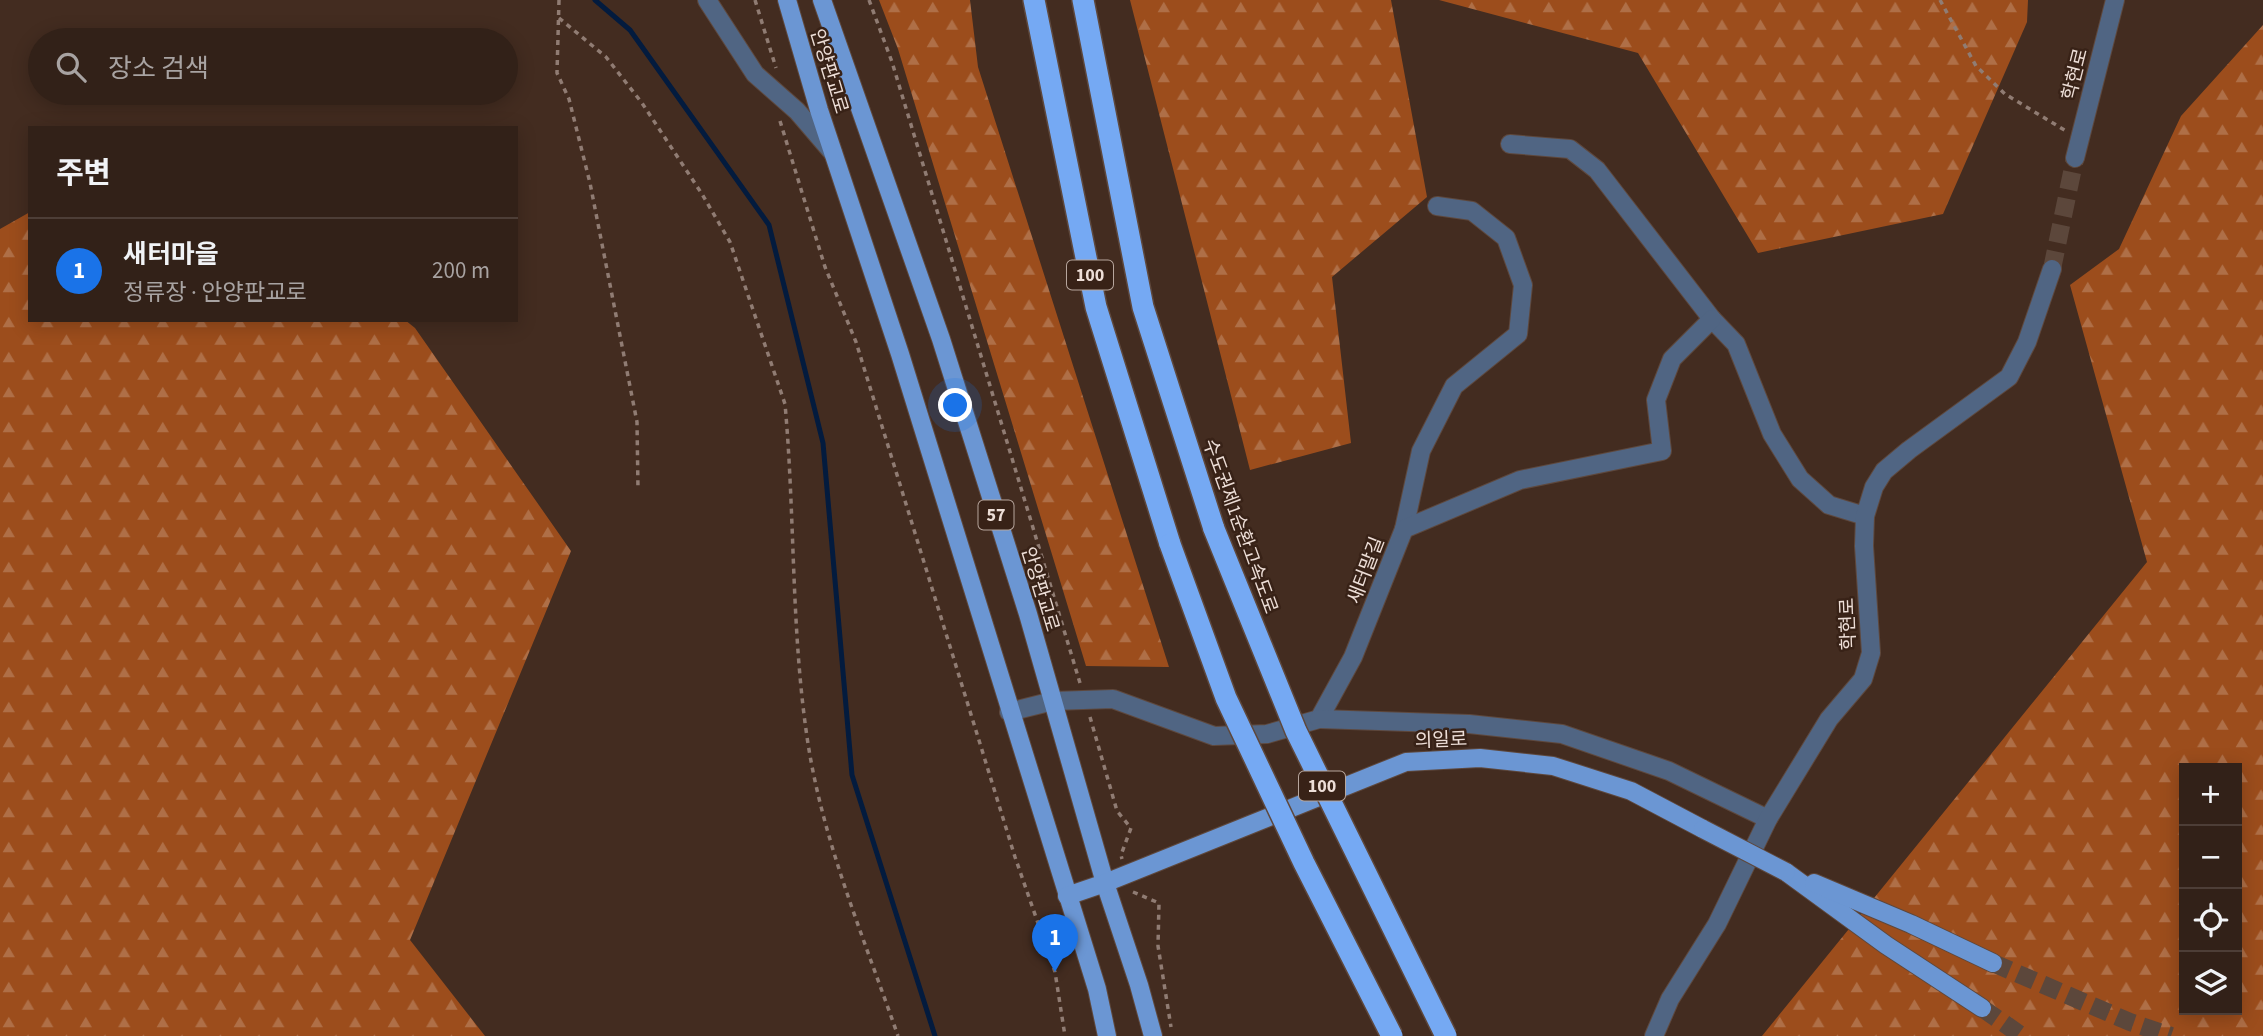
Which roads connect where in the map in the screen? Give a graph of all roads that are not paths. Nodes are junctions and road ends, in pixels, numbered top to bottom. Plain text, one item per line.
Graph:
1 (707, 0) edge
2 (787, 0) edge
3 (822, 0) edge
4 (1034, 0) edge
5 (1083, 0) edge
6 (2115, 0) edge
7 (1510, 144) dead end
8 (833, 153) junction
9 (2074, 158) tunnel mouth
10 (1437, 206) dead end
11 (2053, 269) tunnel mouth
12 (1712, 318) junction
13 (1865, 516) junction
14 (1404, 529) junction
15 (1053, 701) junction
16 (1009, 712) junction
17 (1319, 719) junction
18 (1768, 819) junction
19 (1786, 872) junction
20 (1105, 883) junction
21 (1067, 895) junction
22 (1993, 963) tunnel mouth
23 (1982, 1008) tunnel mouth
24 (1107, 1036) edge
25 (1153, 1036) edge
26 (1392, 1036) edge
27 (1446, 1036) edge
28 (1654, 1036) edge

1 - 8 street
2 - 8 main road, 안양판교로 / 57
3 - 15 main road, 안양판교로 / 57
4 - 26 highway, 100, bridge
5 - 27 highway, 수도권제1순환고속도로 / 100, bridge
6 - 9 street, 학현로
7 - 12 street
8 - 16 main road, 안양판교로 / 57
10 - 14 street
11 - 13 street, 학현로
12 - 13 street
12 - 14 street, 새터말길
13 - 18 street, 학현로
14 - 17 street, 새터말길
15 - 16 street
15 - 17 street
15 - 20 main road, 안양판교로 / 57
16 - 21 main road, 안양판교로 / 57
17 - 18 street
18 - 28 street, 학현로
19 - 20 main road, 의일로, bridge
19 - 22 main road
19 - 23 main road
20 - 21 main road, 의일로
20 - 25 main road, 안양판교로 / 57
21 - 24 main road, 안양판교로 / 57

